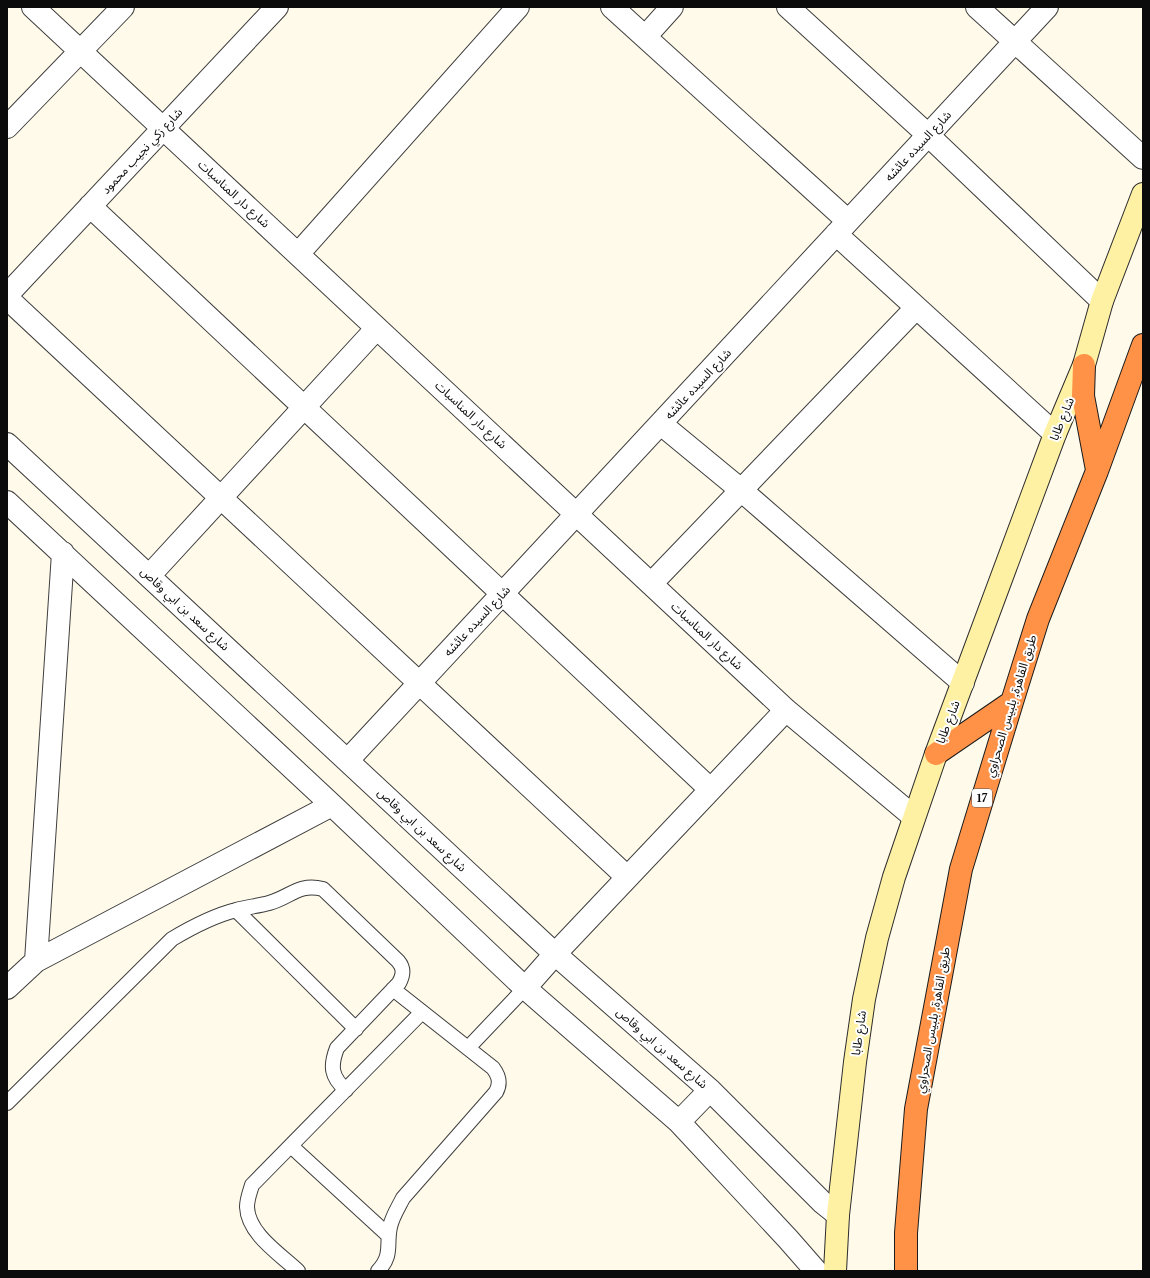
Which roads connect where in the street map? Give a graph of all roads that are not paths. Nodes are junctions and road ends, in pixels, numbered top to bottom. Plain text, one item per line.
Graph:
1 (33, 7) edge
2 (123, 7) edge
3 (277, 7) edge
4 (518, 7) edge
5 (612, 7) edge
6 (672, 7) edge
7 (788, 7) edge
8 (977, 7) edge
9 (1047, 7) edge
10 (645, 37) junction
11 (1015, 42) junction
12 (80, 51) junction
13 (7, 127) edge
14 (163, 128) junction
15 (928, 134) junction
16 (1143, 158) edge
17 (1143, 194) edge
18 (90, 206) junction
19 (842, 228) junction
20 (298, 254) junction
21 (7, 296) edge
22 (1102, 301) junction
23 (916, 308) junction
24 (377, 328) junction
25 (1143, 345) edge
26 (1084, 365) junction
27 (304, 407) junction
28 (661, 424) junction
29 (1055, 434) junction
30 (7, 444) edge
31 (1097, 471) junction
32 (741, 490) junction
33 (221, 498) junction
34 (7, 502) edge
35 (577, 514) junction
36 (63, 554) junction
37 (149, 576) junction
38 (651, 584) junction
39 (503, 594) junction
40 (963, 683) junction
41 (420, 684) junction
42 (1012, 702) junction
43 (786, 710) junction
44 (936, 754) junction
45 (348, 760) junction
46 (710, 789) junction
47 (332, 805) junction
48 (914, 817) junction
49 (627, 877) junction
50 (236, 910) junction
51 (555, 954) junction
52 (36, 961) junction
53 (7, 988) edge
54 (525, 988) junction
55 (393, 989) junction
56 (422, 1012) junction
57 (356, 1029) junction
58 (468, 1048) junction
59 (346, 1090) junction
60 (710, 1090) junction
61 (7, 1103) edge
62 (679, 1122) junction
63 (291, 1146) junction
64 (838, 1215) junction
65 (388, 1235) junction
66 (298, 1271) edge
67 (378, 1271) edge
68 (816, 1271) edge
69 (834, 1271) edge
70 (906, 1271) edge

1 - 12 street, شارع دار المناسبات
2 - 12 street
3 - 14 street, شارع زكي نجيب محمود
4 - 20 street
5 - 10 street
6 - 10 street
7 - 15 street
8 - 11 street
9 - 11 street, شارع السيده عائشه
10 - 19 street
11 - 15 street, شارع السيده عائشه
11 - 16 street
12 - 13 street
12 - 14 street, شارع دار المناسبات
14 - 18 street, شارع زكي نجيب محمود
14 - 20 street, شارع دار المناسبات
15 - 19 street, شارع السيده عائشه
15 - 22 street
17 - 22 street, شارع طابا
18 - 21 street, شارع زكي نجيب محمود
18 - 27 street
19 - 23 street
19 - 28 street, شارع السيده عائشه
20 - 24 street, شارع دار المناسبات
21 - 33 street
22 - 26 street, شارع طابا
23 - 29 street
23 - 32 street
24 - 27 street
24 - 35 street, شارع دار المناسبات
25 - 31 highway, طريق القاهرة, بلبيس الصحراوي / 17
26 - 29 street, شارع طابا
26 - 31 highway
27 - 33 street
27 - 39 street
28 - 32 street
28 - 35 street, شارع السيده عائشه
29 - 40 street, شارع طابا
30 - 37 street, شارع سعد بن ابي وقاص
31 - 42 highway, طريق القاهرة, بلبيس الصحراوي / 17
32 - 38 street
32 - 40 street
33 - 37 street
33 - 41 street
34 - 36 street
35 - 38 street, شارع دار المناسبات
35 - 39 street, شارع السيده عائشه
36 - 47 street
36 - 52 street
37 - 45 street, شارع سعد بن ابي وقاص
38 - 43 street, شارع دار المناسبات
39 - 41 street, شارع السيده عائشه
39 - 46 street
40 - 44 street, شارع طابا
41 - 45 street, شارع السيده عائشه
41 - 49 street
42 - 44 highway
42 - 70 highway, طريق القاهرة, بلبيس الصحراوي / 17
43 - 46 street
43 - 48 street, شارع دار المناسبات
44 - 48 street, شارع طابا
45 - 51 street, شارع سعد بن ابي وقاص
46 - 49 street
47 - 52 street
47 - 54 street
48 - 64 street, شارع طابا
49 - 51 street
50 - 55 lane
50 - 57 lane
50 - 61 lane
51 - 54 street
51 - 60 street, شارع سعد بن ابي وقاص
52 - 53 street
54 - 58 lane
54 - 62 street
55 - 56 lane
55 - 57 lane
56 - 58 lane
56 - 59 lane
57 - 59 lane
58 - 65 lane
59 - 63 lane
60 - 62 street
60 - 64 street, شارع سعد بن ابي وقاص
62 - 68 street
63 - 65 lane
63 - 66 lane
64 - 69 street, شارع طابا
65 - 67 lane

